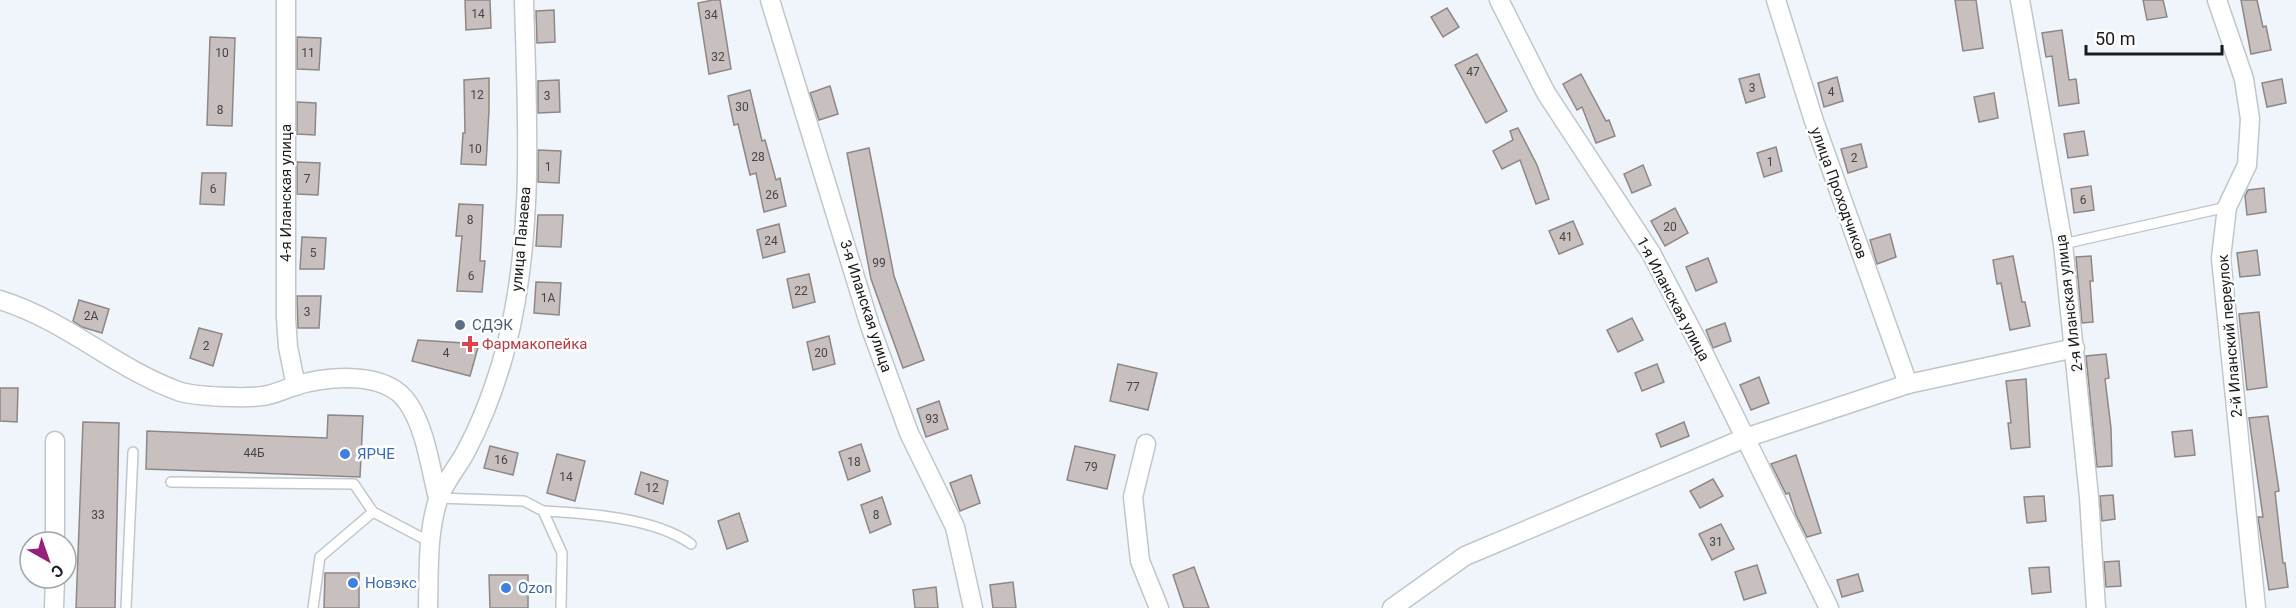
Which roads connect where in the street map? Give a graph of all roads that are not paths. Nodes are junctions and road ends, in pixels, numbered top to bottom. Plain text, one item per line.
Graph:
1 (286, 0) edge
2 (524, 0) edge
3 (770, 0) edge
4 (1499, 0) edge
5 (1776, 0) edge
6 (2020, 0) edge
7 (2217, 0) edge
8 (2227, 207) junction
9 (2063, 244) junction
10 (0, 300) edge
11 (2075, 348) junction
12 (1908, 384) junction
13 (296, 386) junction
14 (1745, 438) junction
15 (55, 441) dead end
16 (1146, 444) dead end
17 (133, 452) dead end
18 (171, 482) dead end
19 (438, 498) junction
20 (543, 511) junction
21 (373, 512) junction
22 (55, 530) edge
23 (430, 542) junction
24 (691, 544) dead end
25 (55, 590) edge
26 (54, 608) edge
27 (126, 608) edge
28 (313, 608) edge
29 (428, 608) edge
30 (561, 608) edge
31 (973, 608) edge
32 (1159, 608) edge
33 (1392, 608) edge
34 (1829, 608) edge
35 (2096, 608) edge
36 (2256, 608) edge

1 - 13 street, 4-я Иланская улица
2 - 19 street, улица Панаева
3 - 31 street, 3-я Иланская улица
4 - 14 street, 1-я Иланская улица
5 - 12 street, улица Проходчиков
6 - 9 street, 2-я Иланская улица
7 - 8 street, 2-й Иланский переулок
8 - 9 lane
8 - 36 street, 2-й Иланский переулок
9 - 11 street, 2-я Иланская улица
10 - 13 street
11 - 12 street
11 - 35 street, 2-я Иланская улица
12 - 14 street
13 - 19 street
14 - 33 street
14 - 34 street, 1-я Иланская улица
15 - 22 street
16 - 32 street
17 - 27 lane
18 - 21 lane
19 - 20 lane
19 - 23 street
20 - 24 lane
20 - 30 lane
21 - 23 lane
21 - 28 lane
23 - 29 street
25 - 26 street

